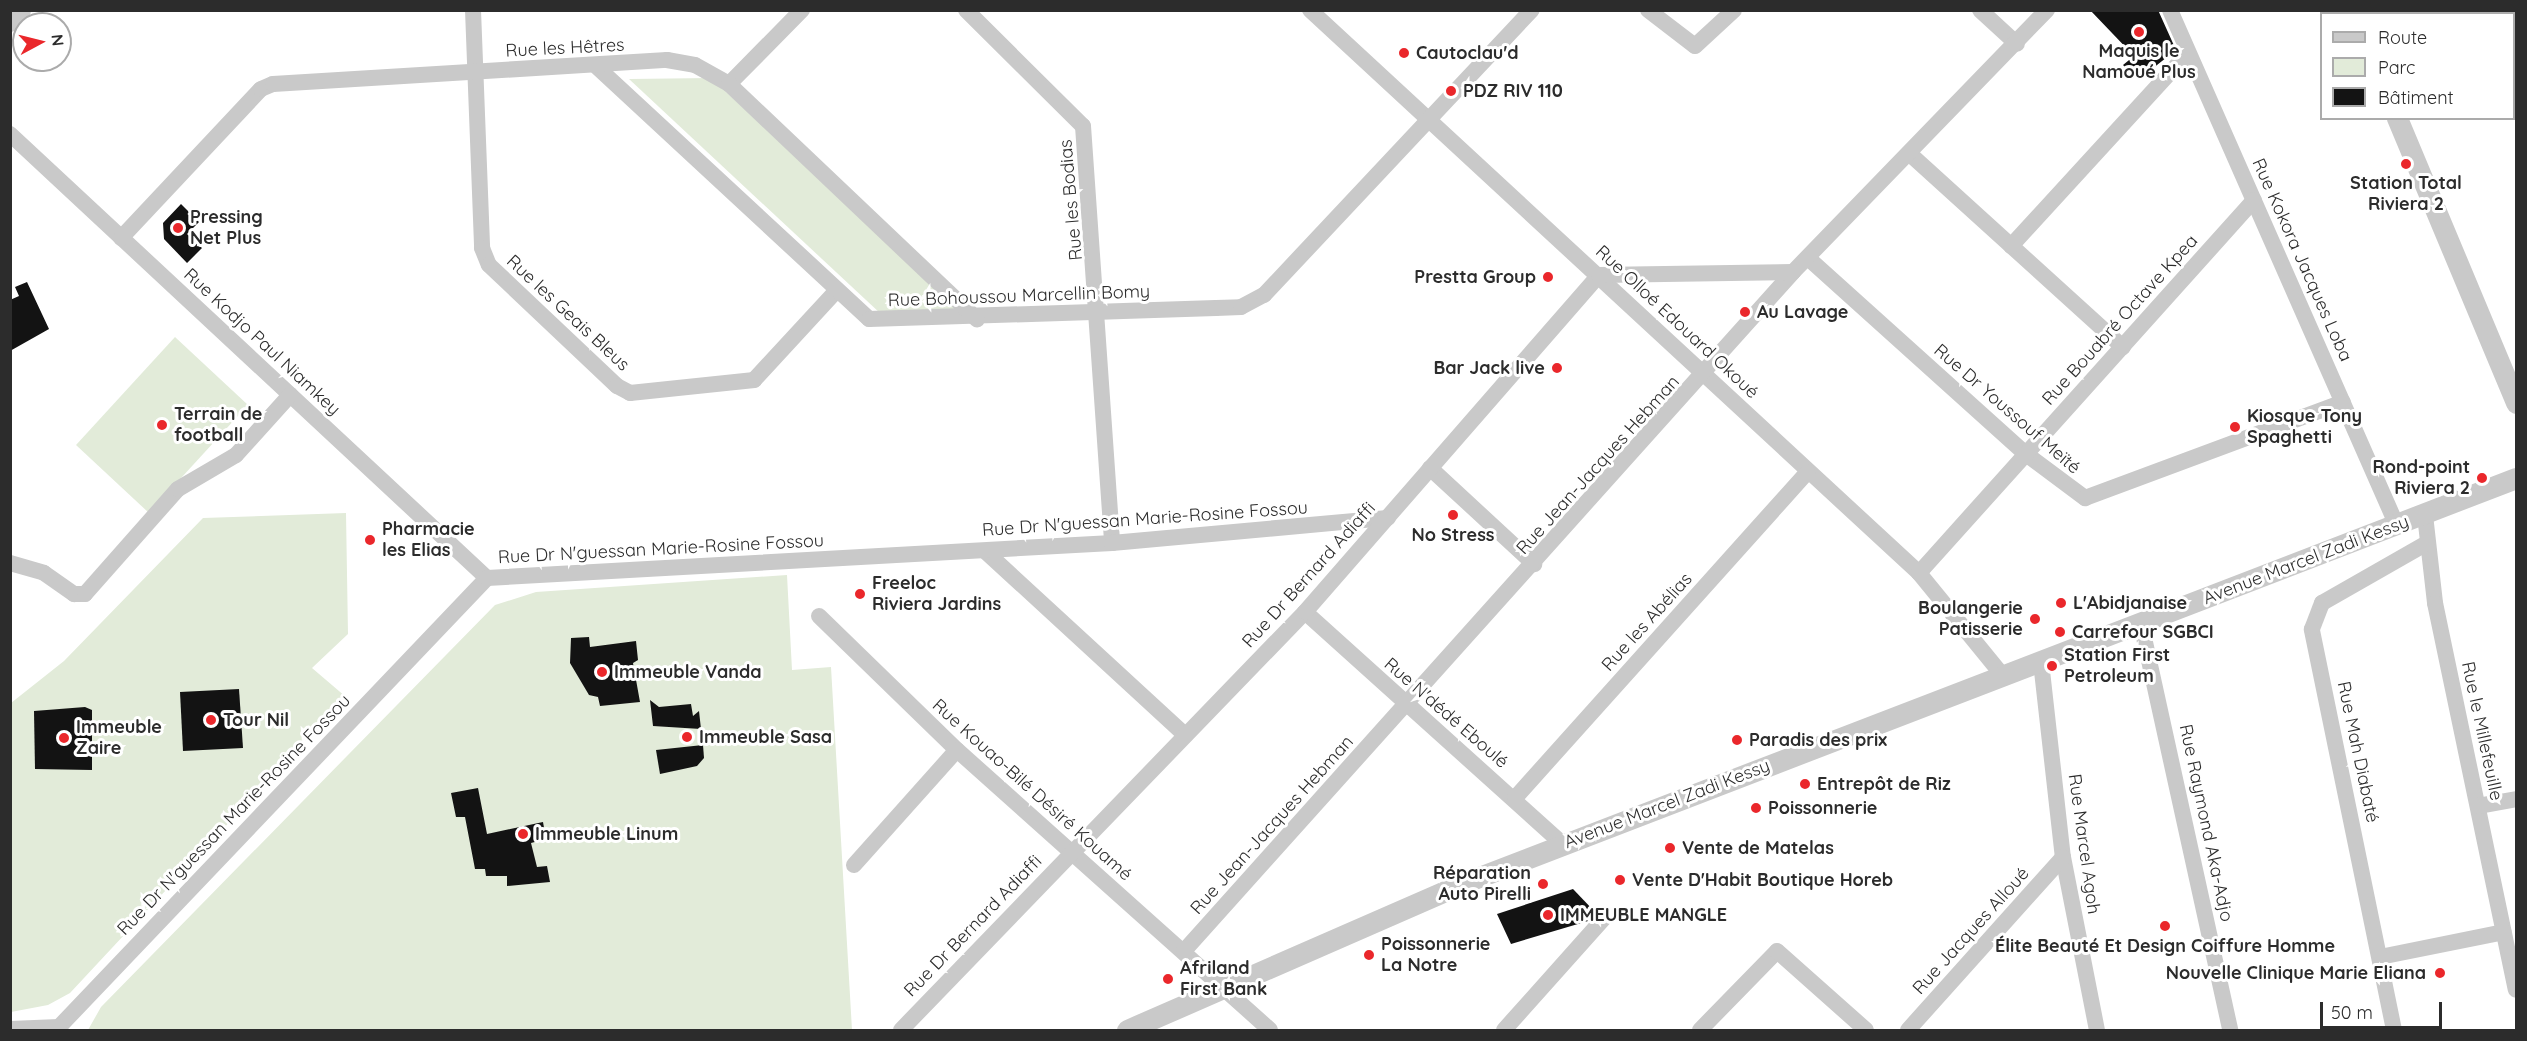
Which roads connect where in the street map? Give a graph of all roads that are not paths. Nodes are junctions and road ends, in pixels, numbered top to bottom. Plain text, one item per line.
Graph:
1 (20, 10) edge
2 (473, 10) edge
3 (802, 10) edge
4 (966, 10) edge
5 (1310, 10) edge
6 (1532, 10) edge
7 (1648, 10) edge
8 (1734, 10) edge
9 (1980, 10) edge
10 (2047, 10) edge
11 (2170, 10) edge
12 (10, 21) edge
13 (2016, 44) junction
14 (2188, 53) junction
15 (597, 67) junction
16 (476, 72) junction
17 (729, 84) junction
18 (2398, 120) edge
19 (1428, 122) junction
20 (10, 134) edge
21 (1911, 155) junction
22 (2254, 200) junction
23 (121, 237) junction
24 (2011, 246) junction
25 (1808, 258) junction
26 (1793, 272) junction
27 (1599, 275) junction
28 (836, 291) junction
29 (1100, 313) junction
30 (977, 319) junction
31 (2123, 347) junction
32 (1706, 374) junction
33 (290, 395) junction
34 (2343, 402) junction
35 (2517, 403) edge
36 (2026, 454) junction
37 (1430, 468) junction
38 (1808, 472) junction
39 (2517, 478) edge
40 (2425, 514) junction
41 (1388, 518) junction
42 (2397, 526) junction
43 (1112, 543) junction
44 (2427, 543) junction
45 (985, 551) junction
46 (10, 563) edge
47 (1534, 564) junction
48 (1919, 573) junction
49 (487, 578) junction
50 (1305, 612) junction
51 (819, 616) dead end
52 (2141, 624) junction
53 (2041, 662) junction
54 (2003, 676) junction
55 (1406, 707) junction
56 (1185, 735) junction
57 (957, 750) junction
58 (1515, 798) junction
59 (2517, 799) edge
60 (2478, 806) junction
61 (1563, 844) junction
62 (1070, 854) junction
63 (2062, 857) junction
64 (854, 865) dead end
65 (1606, 916) dead end
66 (2504, 932) junction
67 (1184, 951) junction
68 (2380, 957) junction
69 (1223, 987) junction
70 (2517, 990) edge
71 (10, 1029) edge
72 (60, 1029) edge
73 (901, 1030) edge
74 (1128, 1030) edge
75 (1270, 1030) edge
76 (1504, 1030) edge
77 (1700, 1030) edge
78 (1866, 1030) edge
79 (1908, 1030) edge
80 (2097, 1030) edge
81 (2230, 1030) edge
82 (2394, 1030) edge

1 - 12 street
2 - 16 street, Rue les Geais Bleus
3 - 17 street
4 - 29 street, Rue les Bodias
5 - 19 street, Rue Olloé Edouard Okoué
6 - 19 street, Rue Bohoussou Marcellin Bomy
7 - 8 street
9 - 13 street
10 - 13 street, Rue Jean-Jacques Hebman
11 - 14 street, Rue Kokora Jacques Loba
13 - 21 street, Rue Jean-Jacques Hebman
14 - 22 street, Rue Kokora Jacques Loba
14 - 24 street
15 - 16 street, Rue les Hêtres
15 - 17 street, Rue les Hêtres
15 - 28 street, Rue Bohoussou Marcellin Bomy
16 - 23 street, Rue les Hêtres
16 - 28 street, Rue les Geais Bleus
17 - 30 street, Rue les Hêtres
18 - 35 street
19 - 27 street, Rue Olloé Edouard Okoué
19 - 29 street, Rue Bohoussou Marcellin Bomy
20 - 23 street, Rue Kodjo Paul Niamkey
21 - 24 street
21 - 25 street, Rue Jean-Jacques Hebman
22 - 31 street, Rue Bouabré Octave Kpea
22 - 34 street, Rue Kokora Jacques Loba
23 - 33 street, Rue Kodjo Paul Niamkey
24 - 31 street
25 - 26 street, Rue Jean-Jacques Hebman
25 - 36 street, Rue Dr Youssouf Meïté
26 - 27 street
26 - 32 street, Rue Jean-Jacques Hebman
27 - 32 street, Rue Olloé Edouard Okoué
27 - 37 street, Rue Dr Bernard Adiaffi
28 - 30 street, Rue Bohoussou Marcellin Bomy
29 - 30 street, Rue Bohoussou Marcellin Bomy
29 - 43 street, Rue les Bodias
31 - 36 street, Rue Bouabré Octave Kpea
32 - 38 street, Rue Olloé Edouard Okoué
32 - 47 street, Rue Jean-Jacques Hebman
33 - 46 street
33 - 49 street, Rue Kodjo Paul Niamkey
34 - 36 street, Rue Dr Youssouf Meïté
34 - 42 street, Rue Kokora Jacques Loba
36 - 48 street, Rue Bouabré Octave Kpea
37 - 41 street, Rue Dr Bernard Adiaffi
37 - 47 street
38 - 48 street, Rue Olloé Edouard Okoué
38 - 58 street, Rue les Abélias
39 - 40 street, Avenue Marcel Zadi Kessy
40 - 42 street, Avenue Marcel Zadi Kessy
40 - 44 street, Rue le Millefeuille
41 - 43 street, Rue Dr N'guessan Marie-Rosine Fossou
41 - 50 street, Rue Dr Bernard Adiaffi
42 - 52 street, Avenue Marcel Zadi Kessy
43 - 45 street, Rue Dr N'guessan Marie-Rosine Fossou
44 - 60 street, Rue le Millefeuille
44 - 68 street, Rue Mah Diabaté
45 - 49 street, Rue Dr N'guessan Marie-Rosine Fossou
45 - 56 street
47 - 55 street, Rue Jean-Jacques Hebman
48 - 54 street, Rue Olloé Edouard Okoué
49 - 72 street, Rue Dr N'guessan Marie-Rosine Fossou
50 - 55 street, Rue N'dédé Eboulé
50 - 56 street, Rue Dr Bernard Adiaffi
51 - 57 street, Rue Kouao-Bilé Désiré Kouamé
52 - 53 street, Avenue Marcel Zadi Kessy
52 - 81 street, Rue Raymond Aka-Adjo
53 - 54 street, Avenue Marcel Zadi Kessy
53 - 63 street, Rue Marcel Agoh
54 - 61 street, Avenue Marcel Zadi Kessy
55 - 58 street, Rue N'dédé Eboulé
55 - 67 street, Rue Jean-Jacques Hebman
56 - 62 street, Rue Dr Bernard Adiaffi
57 - 62 street, Rue Kouao-Bilé Désiré Kouamé
57 - 64 street
58 - 61 street, Rue N'dédé Eboulé
59 - 60 street
60 - 66 street, Rue le Millefeuille
61 - 69 street, Avenue Marcel Zadi Kessy
62 - 67 street, Rue Kouao-Bilé Désiré Kouamé
62 - 73 street, Rue Dr Bernard Adiaffi
63 - 79 street, Rue Jacques Alloué
63 - 80 street, Rue Marcel Agoh
65 - 76 street
66 - 68 street
66 - 70 street, Rue le Millefeuille
67 - 69 street, Rue Kouao-Bilé Désiré Kouamé
68 - 82 street, Rue Mah Diabaté
69 - 74 street, Avenue Marcel Zadi Kessy
69 - 75 street, Rue Kouao-Bilé Désiré Kouamé
71 - 72 street
77 - 78 street

